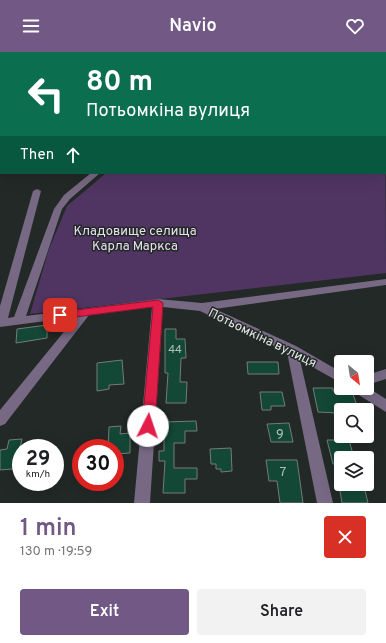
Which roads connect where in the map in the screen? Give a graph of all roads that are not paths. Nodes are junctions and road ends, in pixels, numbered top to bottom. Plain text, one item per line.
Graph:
1 (95, 174) edge
2 (37, 191) dead end
3 (386, 282) edge
4 (158, 303) junction
5 (202, 307) junction
6 (86, 312) junction
7 (19, 320) junction
8 (0, 322) edge
9 (292, 350) junction
10 (334, 374) edge
11 (386, 374) edge
12 (374, 378) edge
13 (369, 395) edge
14 (386, 406) edge
15 (0, 420) edge
16 (142, 503) edge
17 (325, 503) edge

1 - 7 street
2 - 8 street
3 - 5 street
4 - 5 street, Потьомкіна вулиця
4 - 6 street, Потьомкіна вулиця
4 - 16 street
5 - 9 street, Потьомкіна вулиця
6 - 7 street, Потьомкіна вулиця
6 - 15 street
7 - 8 street, Потьомкіна вулиця
9 - 10 street, Потьомкіна вулиця
9 - 17 street
11 - 12 street
13 - 14 street

